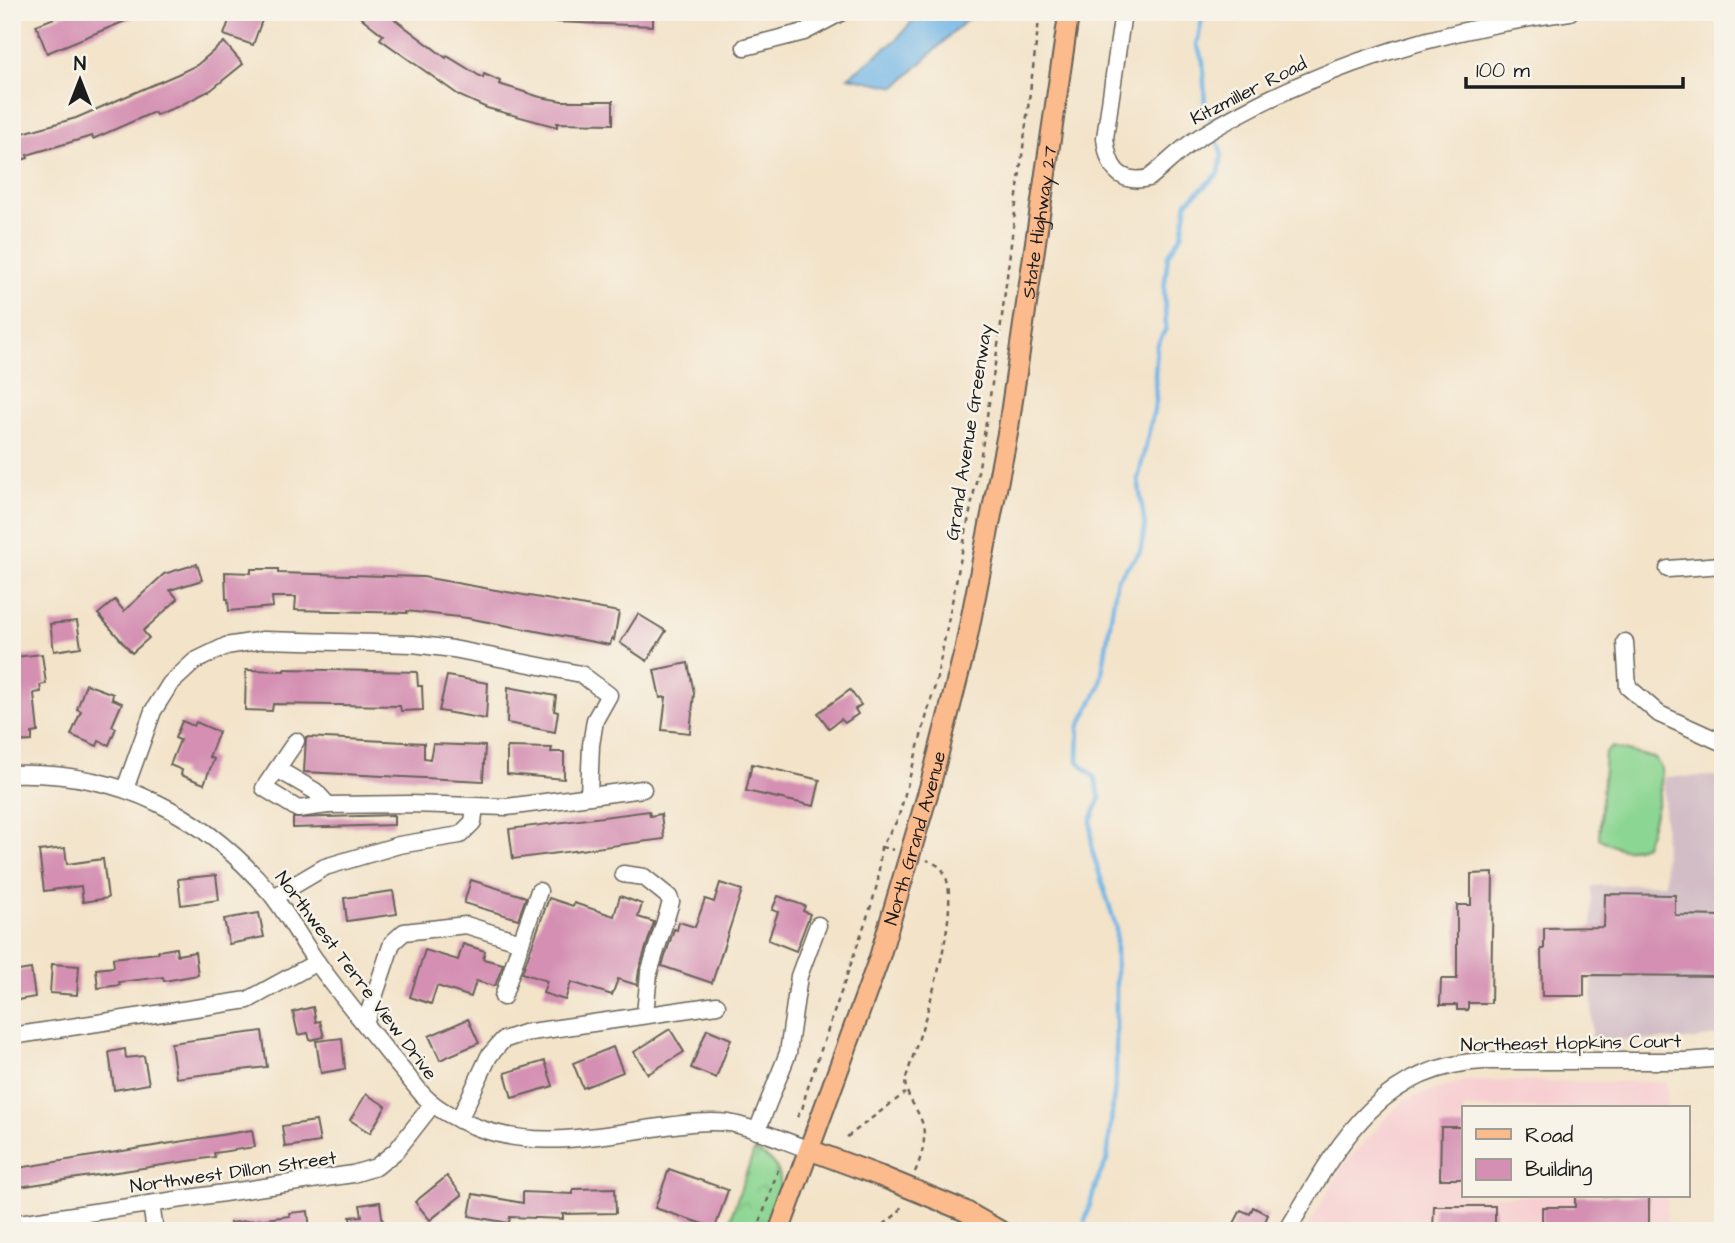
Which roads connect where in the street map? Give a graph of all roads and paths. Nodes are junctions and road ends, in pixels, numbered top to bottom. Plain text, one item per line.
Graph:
1 (842, 12) edge
2 (1040, 12) edge
3 (1069, 12) edge
4 (1123, 12) edge
5 (1570, 12) edge
6 (745, 47) dead end
7 (1008, 431) joint
8 (1722, 565) edge
9 (1668, 569) dead end
10 (1625, 642) dead end
11 (296, 741) dead end
12 (1723, 743) edge
13 (277, 769) junction
14 (12, 775) edge
15 (125, 789) junction
16 (643, 789) dead end
17 (589, 795) junction
18 (328, 805) junction
19 (475, 807) junction
20 (925, 859) dead end
21 (623, 874) dead end
22 (539, 891) dead end
23 (274, 897) junction
24 (818, 925) dead end
25 (521, 942) junction
26 (317, 962) junction
27 (503, 997) dead end
28 (716, 1005) dead end
29 (645, 1014) junction
30 (365, 1024) junction
31 (12, 1036) edge
32 (1723, 1058) edge
33 (905, 1093) junction
34 (432, 1105) junction
35 (797, 1117) dead end
36 (459, 1120) junction
37 (757, 1131) junction
38 (847, 1138) dead end
39 (810, 1150) junction
40 (779, 1167) dead end
41 (912, 1179) dead end
42 (904, 1201) dead end
43 (151, 1204) junction
44 (12, 1224) edge
45 (155, 1231) edge
46 (757, 1231) edge
47 (779, 1231) edge
48 (876, 1231) edge
49 (1000, 1231) edge
50 (1287, 1231) edge

1 - 6 street
2 - 35 path, Grand Avenue Greenway
3 - 7 main road, State Highway 27
4 - 5 street, Kitzmiller Road
7 - 39 main road, North Grand Avenue
8 - 9 street
10 - 12 street
11 - 13 street
13 - 18 street
13 - 18 street
14 - 15 street, Northwest Terre View Drive
15 - 17 street
15 - 23 street, Northwest Terre View Drive
16 - 17 street
17 - 19 street
18 - 19 street
19 - 23 street
20 - 33 path
21 - 29 street
22 - 25 street
23 - 26 street, Northwest Terre View Drive
24 - 37 street
25 - 27 street
25 - 30 street
26 - 30 street, Northwest Terre View Drive
26 - 31 street
28 - 29 street
29 - 36 street
30 - 34 street, Northwest Terre View Drive
32 - 50 street, Northeast Hopkins Court
33 - 38 path
33 - 41 path
34 - 36 street, Northwest Terre View Drive
34 - 43 street, Northwest Dillon Street
36 - 37 street, Northwest Terre View Drive
37 - 39 street, Northwest Terre View Drive
39 - 47 main road, North Grand Avenue
39 - 49 main road, bridge
40 - 46 path
42 - 48 path
43 - 44 street, Northwest Dillon Street
43 - 45 street

